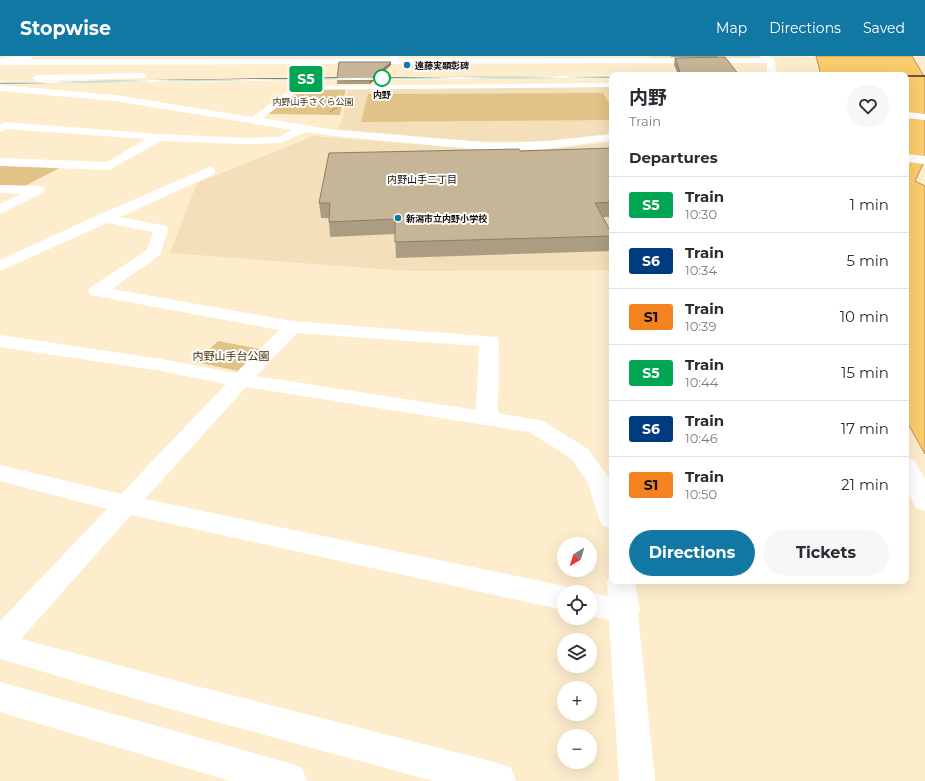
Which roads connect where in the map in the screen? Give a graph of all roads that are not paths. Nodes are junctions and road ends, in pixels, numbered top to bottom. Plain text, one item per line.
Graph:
1 (52, 56) edge
2 (763, 56) edge
3 (24, 58) edge
4 (236, 58) edge
5 (646, 58) edge
6 (394, 59) edge
7 (0, 61) edge
8 (771, 61) junction
9 (0, 68) edge
10 (772, 72) edge
11 (224, 73) dead end
12 (155, 76) dead end
13 (31, 78) dead end
14 (609, 85) edge
15 (0, 88) edge
16 (297, 88) joint
17 (909, 115) edge
18 (925, 117) edge
19 (254, 120) junction
20 (304, 128) junction
21 (0, 129) edge
22 (158, 137) junction
23 (609, 137) edge
24 (909, 158) edge
25 (925, 160) edge
26 (0, 162) edge
27 (209, 170) dead end
28 (0, 189) edge
29 (0, 210) edge
30 (103, 218) junction
31 (0, 265) edge
32 (292, 327) junction
33 (0, 341) edge
34 (240, 380) junction
35 (487, 419) junction
36 (909, 472) edge
37 (0, 473) edge
38 (925, 502) edge
39 (124, 504) junction
40 (609, 510) edge
41 (623, 596) edge
42 (557, 597) edge
43 (597, 602) edge
44 (0, 641) edge
45 (0, 646) edge
46 (0, 697) edge
47 (289, 781) edge
48 (498, 781) edge
49 (637, 781) edge

1 - 3 street
2 - 8 street
3 - 4 street
3 - 7 street
3 - 9 street
4 - 6 street
4 - 11 street
5 - 6 street
5 - 8 street
8 - 10 street
12 - 13 street
14 - 16 lane
15 - 19 street
16 - 19 street
17 - 18 street
19 - 20 street
20 - 22 street
20 - 23 street
21 - 22 street
22 - 26 street
24 - 25 street
27 - 30 street
28 - 29 street
30 - 31 street
30 - 32 street
32 - 34 street
32 - 35 street
33 - 34 street
34 - 35 street
34 - 39 street
35 - 40 street
36 - 38 street
37 - 39 street
39 - 42 street
39 - 44 street
41 - 43 street
41 - 49 street
45 - 48 street
46 - 47 street

